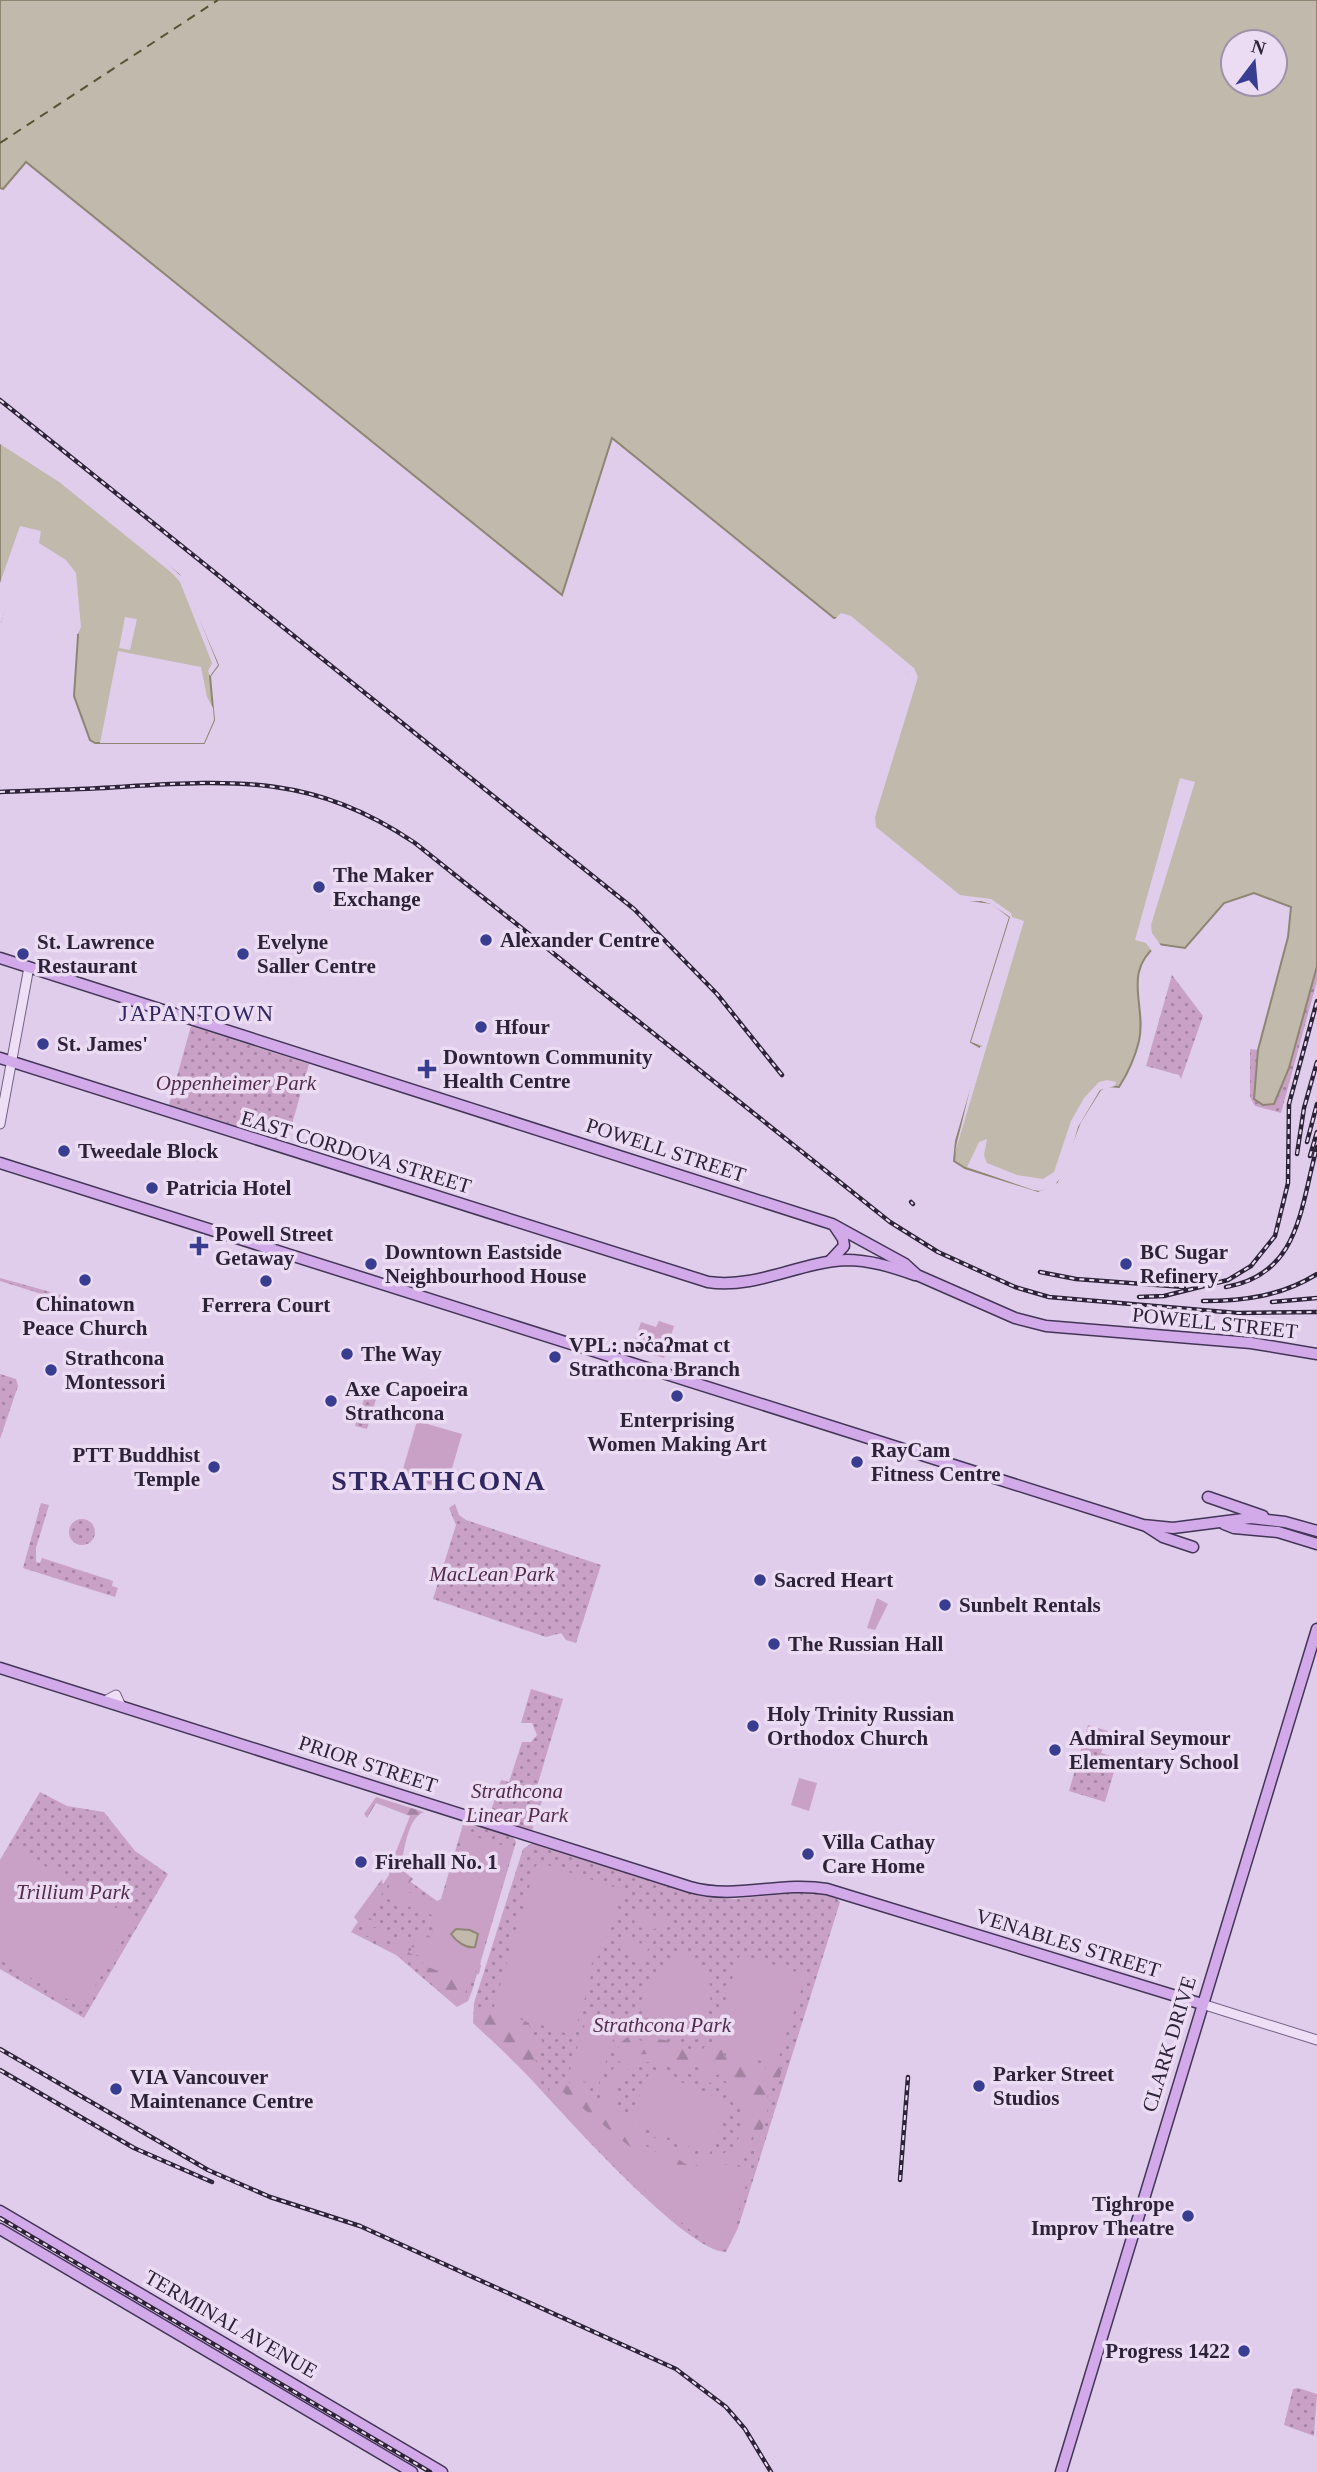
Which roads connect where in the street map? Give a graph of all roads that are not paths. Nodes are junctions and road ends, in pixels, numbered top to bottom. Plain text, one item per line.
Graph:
1 (0, 958) edge
2 (29, 967) junction
3 (6, 1060) edge
4 (0, 1124) edge
5 (0, 1163) edge
6 (832, 1224) junction
7 (827, 1262) junction
8 (922, 1278) junction
9 (1317, 1354) edge
10 (1208, 1497) dead end
11 (1269, 1518) junction
12 (1224, 1524) junction
13 (1143, 1525) junction
14 (1317, 1531) edge
15 (1317, 1544) edge
16 (1194, 1547) dead end
17 (1317, 1629) edge
18 (0, 1668) edge
19 (849, 1895) joint
20 (1202, 2004) junction
21 (1317, 2040) edge
22 (0, 2211) edge
23 (0, 2229) edge
24 (412, 2472) edge
25 (442, 2472) edge
26 (1061, 2472) edge

1 - 2 main road, POWELL STREET
2 - 3 street
2 - 6 main road, POWELL STREET
3 - 4 street
3 - 7 main road, EAST CORDOVA STREET
5 - 13 main road
6 - 7 main road
6 - 8 main road, POWELL STREET
7 - 8 main road, EAST CORDOVA STREET
8 - 9 main road, POWELL STREET
10 - 11 main road
11 - 12 main road
11 - 14 main road
12 - 13 main road
12 - 15 main road
13 - 16 main road
17 - 20 main road, CLARK DRIVE
18 - 19 main road, PRIOR STREET
19 - 20 main road, VENABLES STREET
20 - 21 street, VENABLES STREET
20 - 26 main road, CLARK DRIVE
22 - 25 main road, TERMINAL AVENUE
23 - 24 main road, TERMINAL AVENUE

